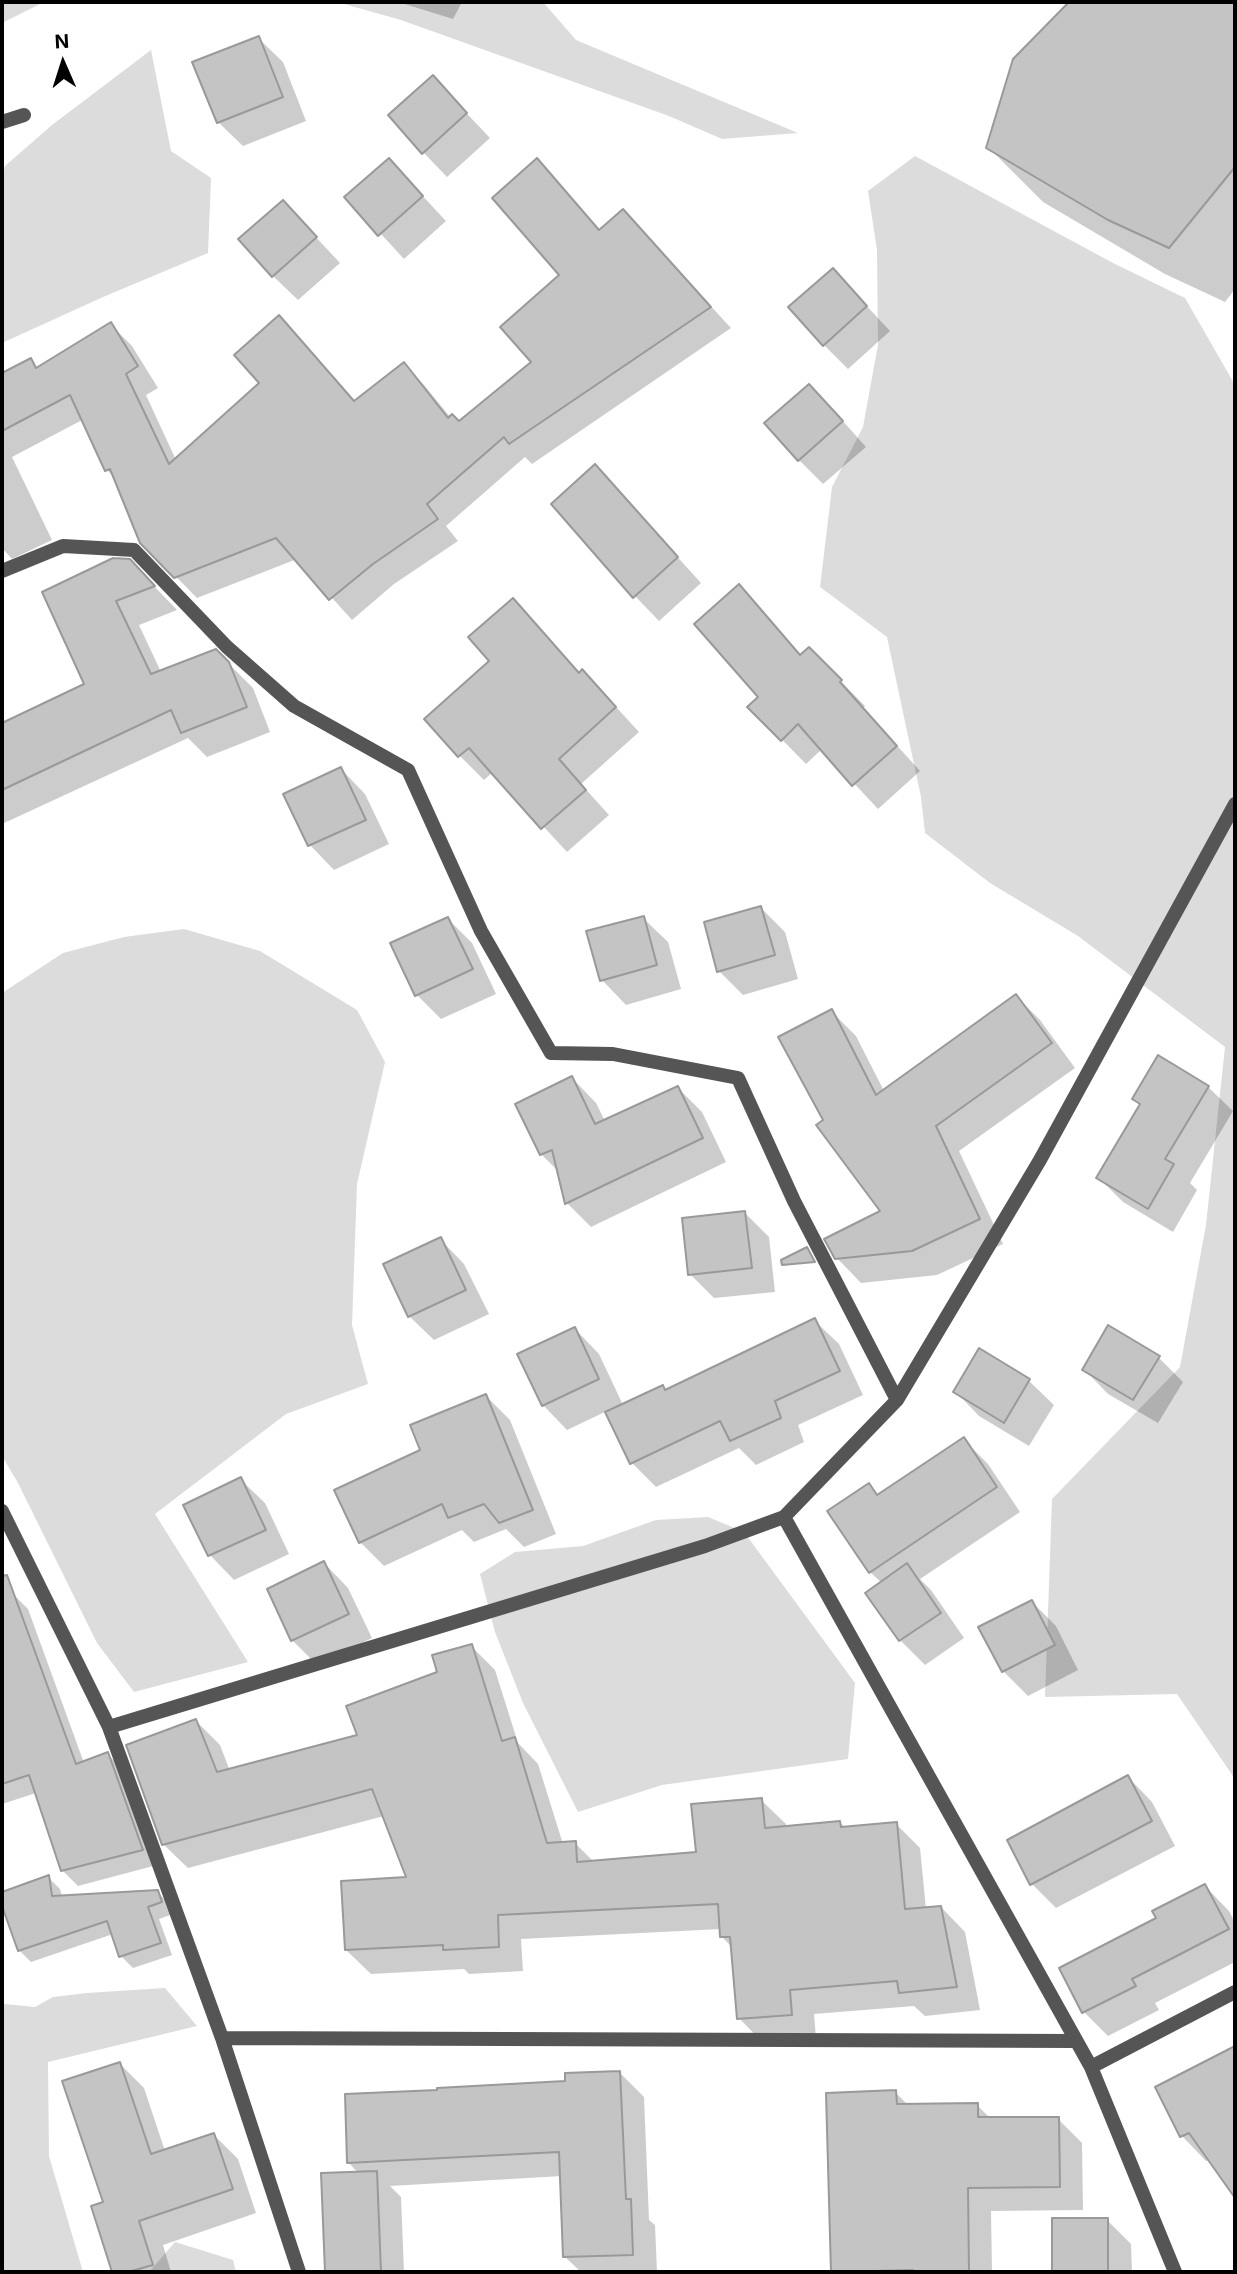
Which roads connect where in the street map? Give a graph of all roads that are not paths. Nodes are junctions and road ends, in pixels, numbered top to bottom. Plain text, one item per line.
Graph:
1 (24, 115) dead end
2 (2, 122) edge
3 (2, 571) edge
4 (1235, 804) edge
5 (897, 1400) junction
6 (2, 1511) edge
7 (784, 1517) junction
8 (109, 1727) junction
9 (1235, 1992) edge
10 (222, 2038) junction
11 (1075, 2041) junction
12 (1091, 2067) junction
13 (299, 2272) edge
14 (1175, 2272) edge

1 - 2 street
3 - 5 street
4 - 5 street
5 - 7 street
6 - 8 street
7 - 8 street
7 - 11 street
8 - 10 street
9 - 12 street
10 - 11 street
10 - 13 street
11 - 12 street
12 - 14 street

